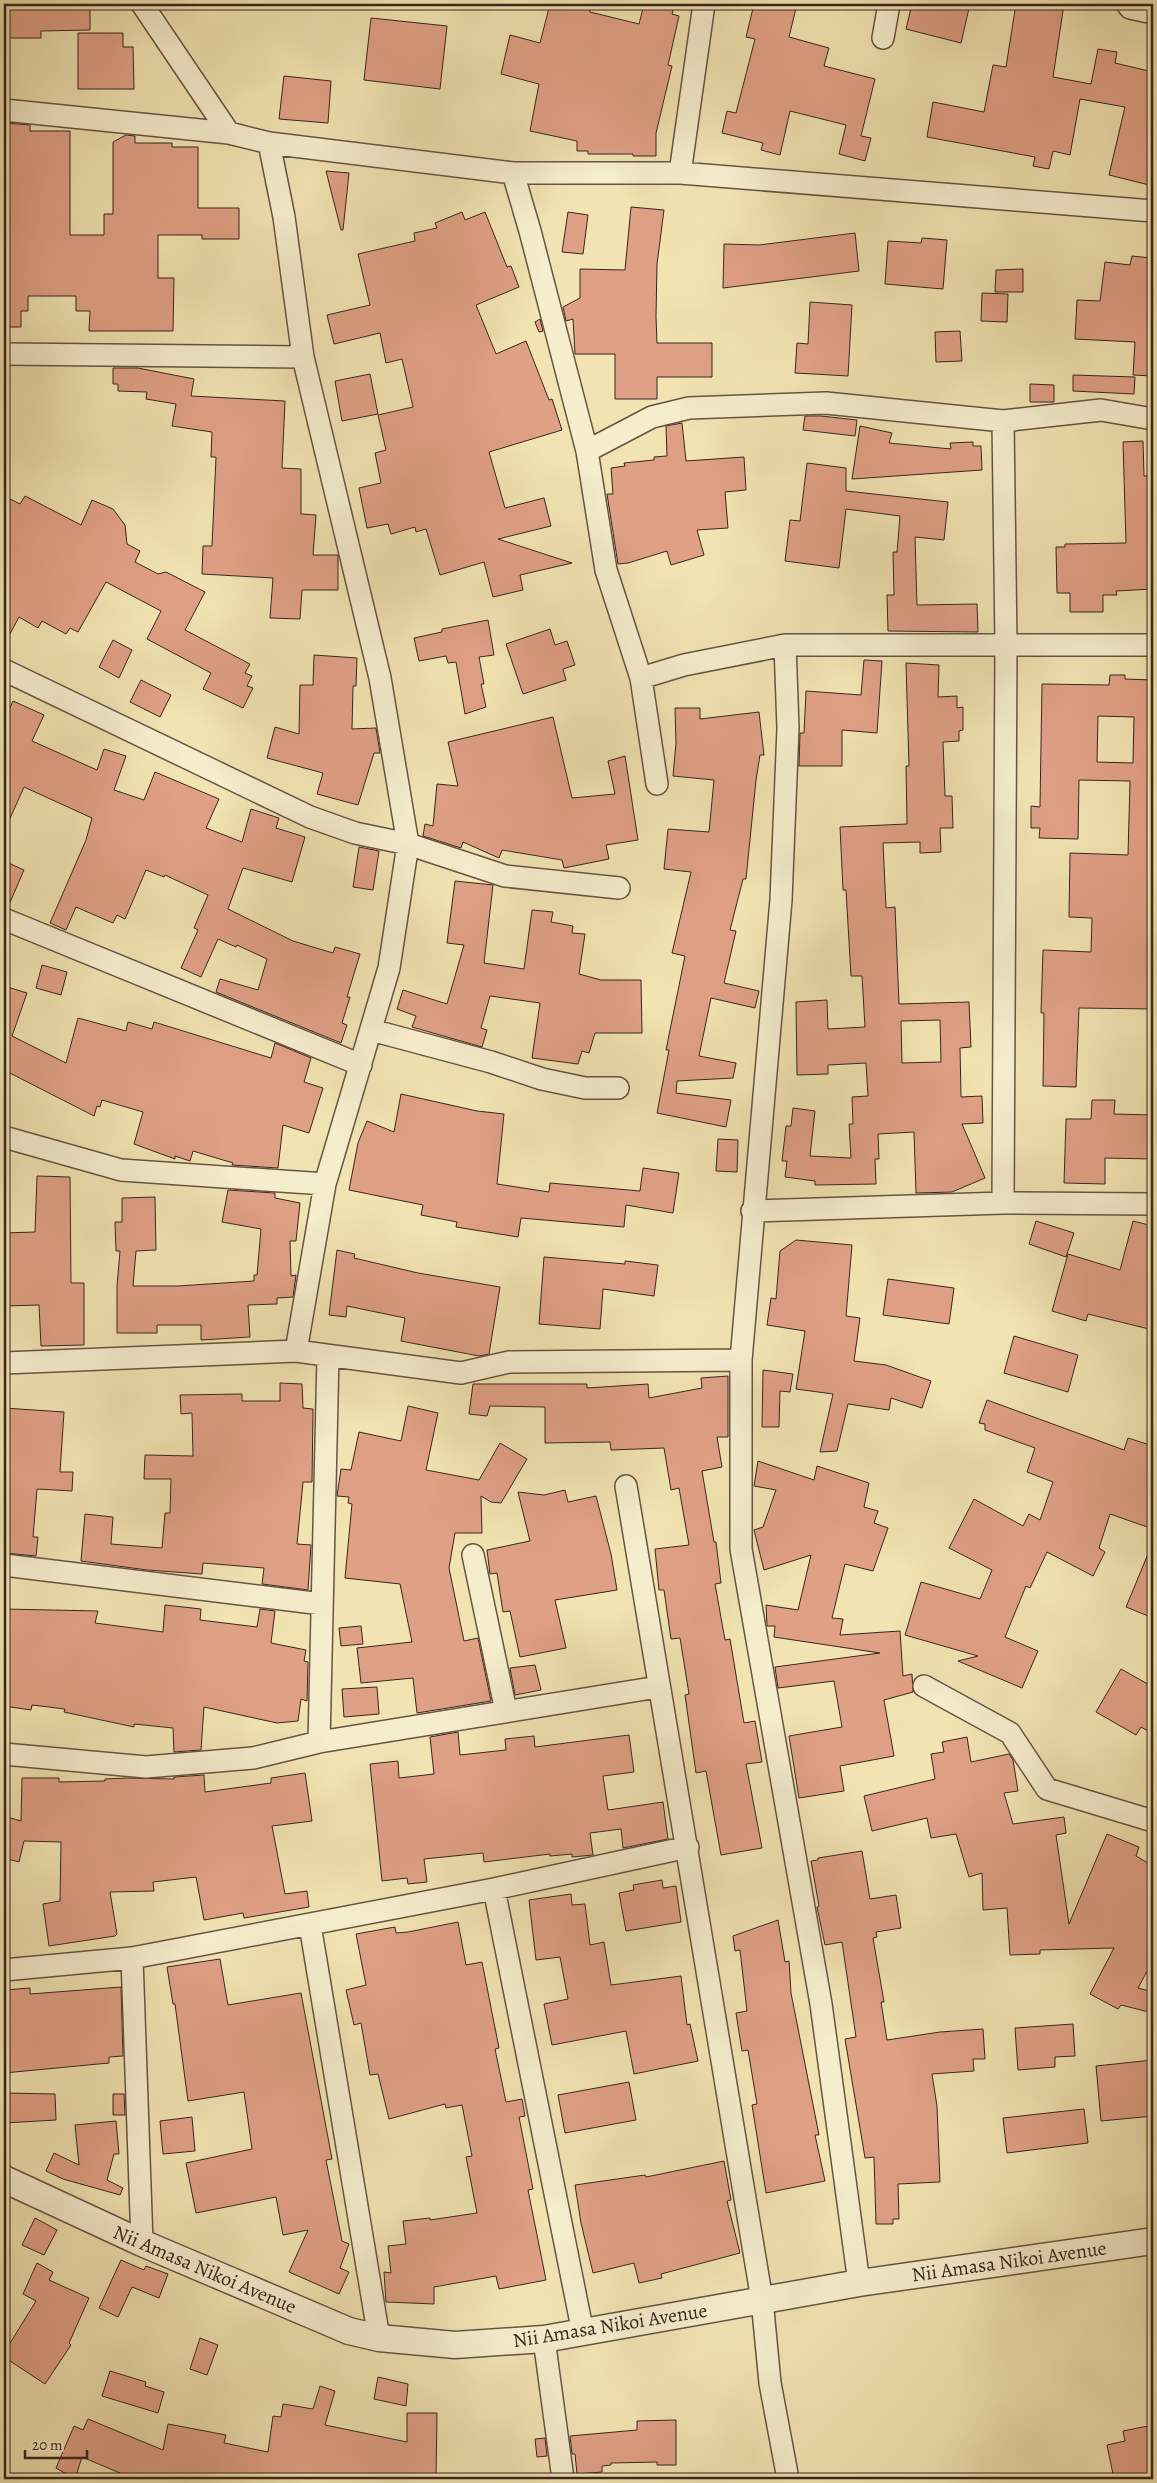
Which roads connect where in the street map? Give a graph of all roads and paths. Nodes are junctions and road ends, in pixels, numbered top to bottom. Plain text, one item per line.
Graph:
1 (142, 4) edge
2 (704, 4) edge
3 (889, 4) edge
4 (1127, 4) edge
5 (1153, 13) edge
6 (883, 38) dead end
7 (4, 110) edge
8 (229, 133) junction
9 (269, 143) junction
10 (512, 173) junction
11 (680, 174) junction
12 (1153, 211) edge
13 (4, 354) edge
14 (304, 357) junction
15 (1153, 420) edge
16 (1003, 421) junction
17 (587, 451) junction
18 (1006, 644) junction
19 (785, 645) junction
20 (1153, 645) edge
21 (4, 670) edge
22 (641, 678) junction
23 (657, 784) dead end
24 (408, 844) junction
25 (619, 888) dead end
26 (4, 919) edge
27 (371, 1030) junction
28 (361, 1065) junction
29 (618, 1088) dead end
30 (4, 1137) edge
31 (325, 1184) junction
32 (1003, 1203) junction
33 (1153, 1204) edge
34 (752, 1211) junction
35 (296, 1351) junction
36 (328, 1356) junction
37 (741, 1360) junction
38 (4, 1363) edge
39 (626, 1486) dead end
40 (473, 1555) dead end
41 (4, 1565) edge
42 (322, 1604) junction
43 (658, 1686) junction
44 (924, 1686) dead end
45 (506, 1712) junction
46 (319, 1742) junction
47 (4, 1754) edge
48 (1153, 1821) edge
49 (688, 1847) junction
50 (494, 1889) junction
51 (310, 1925) junction
52 (132, 1958) junction
53 (4, 1970) edge
54 (4, 2180) edge
55 (1153, 2240) edge
56 (142, 2243) junction
57 (858, 2283) junction
58 (762, 2300) junction
59 (583, 2332) junction
60 (379, 2338) junction
61 (544, 2340) junction
62 (563, 2479) edge
63 (788, 2479) edge

1 - 8 street
2 - 11 street
3 - 6 street
4 - 5 street
7 - 8 street
8 - 9 street
9 - 10 street
9 - 14 street
10 - 11 street
10 - 17 street
11 - 12 street
13 - 14 street
14 - 24 street
15 - 16 street
16 - 17 street
16 - 18 street
17 - 22 street
18 - 19 street
18 - 20 street
18 - 32 street
19 - 22 street
19 - 34 street
21 - 24 street
22 - 23 street
24 - 25 street
24 - 27 street
26 - 28 street
27 - 28 street
27 - 29 street
28 - 31 street
30 - 31 street
31 - 35 street
32 - 33 street
32 - 34 street
34 - 37 street
35 - 36 street
35 - 38 street
36 - 37 street
36 - 42 street
37 - 57 street
39 - 43 street
40 - 45 street
41 - 42 street
42 - 46 street
43 - 45 street
43 - 49 street
44 - 48 street
45 - 46 street
46 - 47 street
49 - 50 street
49 - 58 street
50 - 51 street
50 - 59 street
51 - 52 street
51 - 60 street
52 - 53 street
52 - 56 street
54 - 56 street, Nii Amasa Nikoi Avenue
55 - 57 street, Nii Amasa Nikoi Avenue
56 - 60 street, Nii Amasa Nikoi Avenue
57 - 58 street, Nii Amasa Nikoi Avenue
58 - 59 street, Nii Amasa Nikoi Avenue
58 - 63 street
59 - 61 street, Nii Amasa Nikoi Avenue
60 - 61 street, Nii Amasa Nikoi Avenue
61 - 62 street

